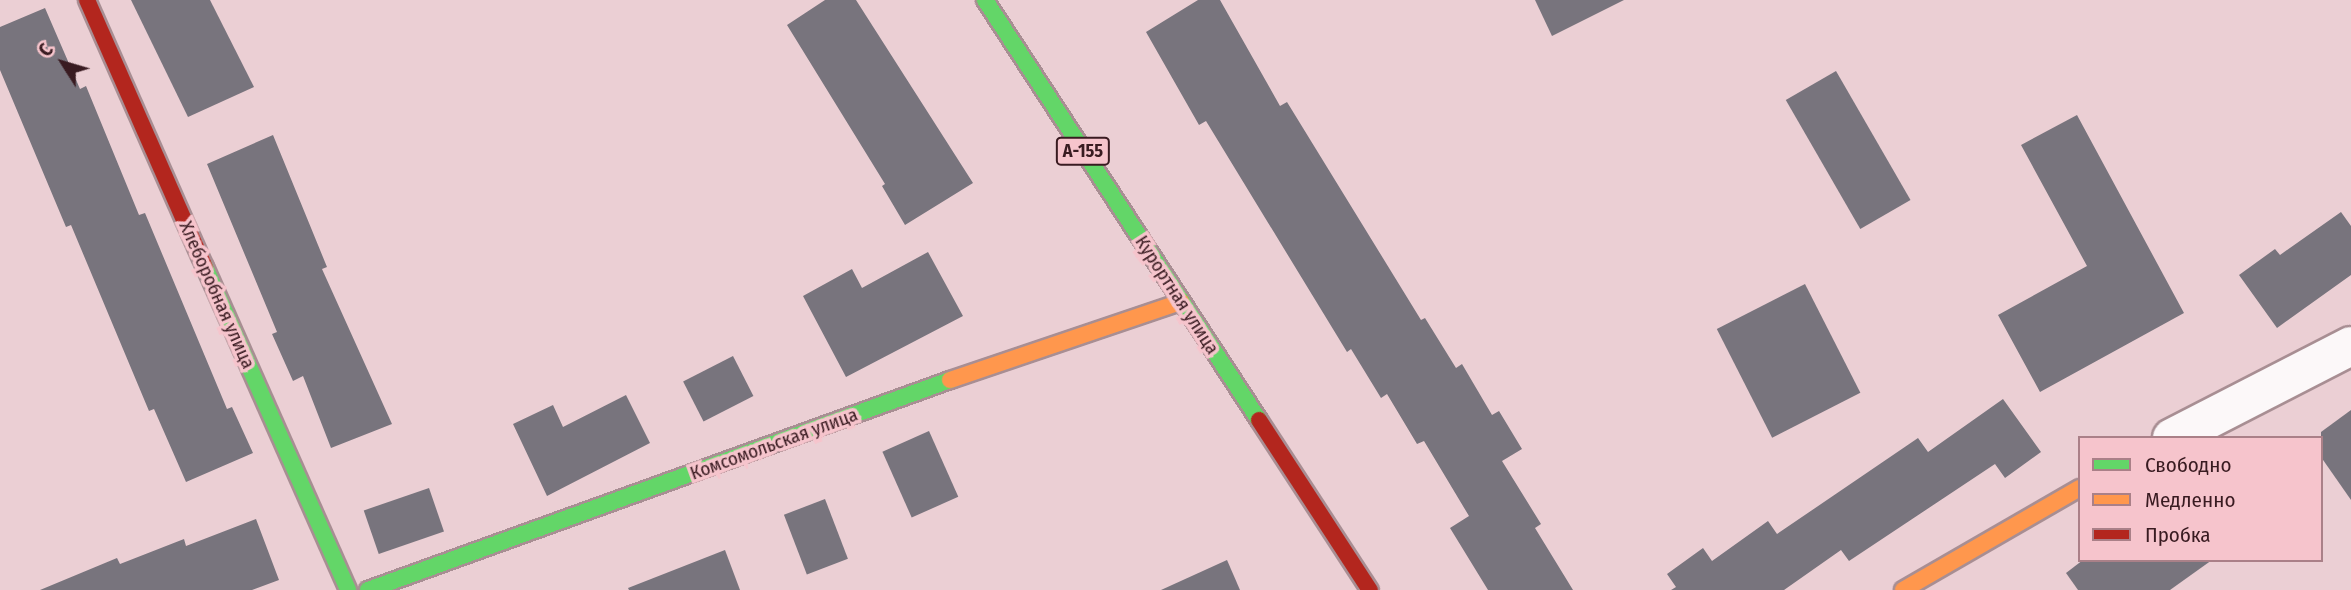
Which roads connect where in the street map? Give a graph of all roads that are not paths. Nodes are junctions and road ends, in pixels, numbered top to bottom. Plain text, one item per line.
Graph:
1 (87, 0) edge
2 (985, 0) edge
3 (1181, 302) junction
4 (2351, 346) edge
5 (2176, 436) edge
6 (2078, 489) edge
7 (348, 590) edge
8 (368, 590) edge
9 (1370, 590) edge
10 (1903, 590) edge

1 - 7 street, Хлеборобная улица
2 - 3 street, Курортная улица / А-155
3 - 8 street, Комсомольская улица
3 - 9 street, Курортная улица / А-155
4 - 5 street
6 - 10 street

